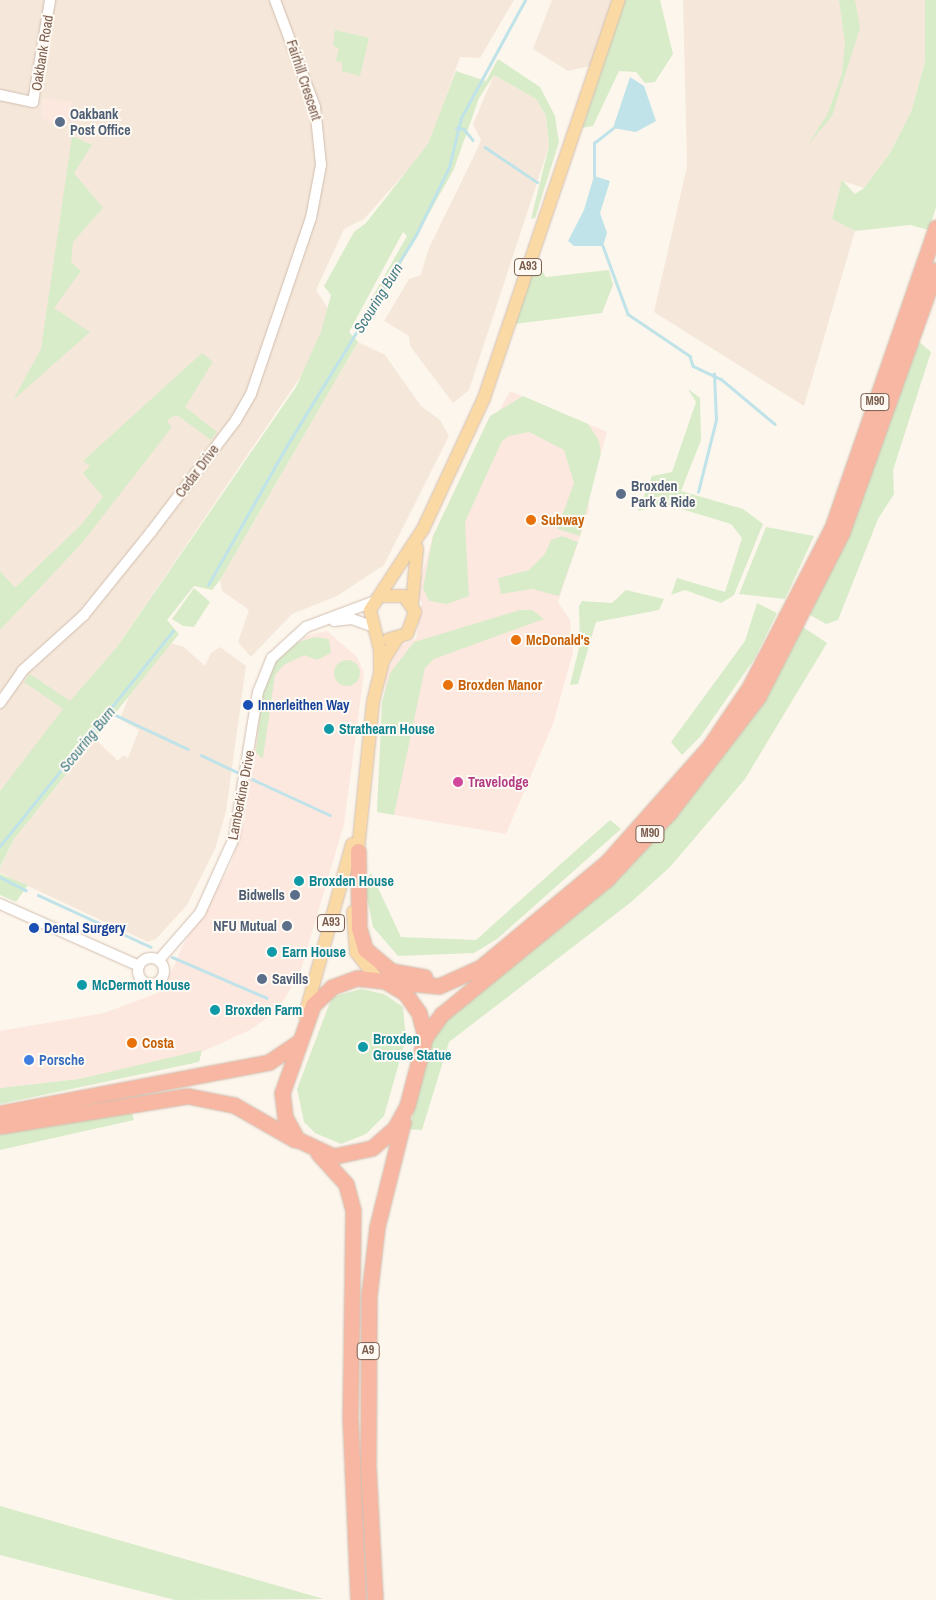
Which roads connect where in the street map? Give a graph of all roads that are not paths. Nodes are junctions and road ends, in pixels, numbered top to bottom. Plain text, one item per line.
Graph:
1 (50, 0) edge
2 (275, 0) edge
3 (618, 0) edge
4 (0, 96) edge
5 (319, 192) joint
6 (936, 228) edge
7 (936, 270) edge
8 (423, 529) junction
9 (378, 598) junction
10 (412, 604) junction
11 (306, 627) junction
12 (372, 629) junction
13 (397, 639) junction
14 (380, 669) junction
15 (0, 703) edge
16 (359, 815) junction
17 (358, 851) junction
18 (0, 904) edge
19 (538, 922) junction
20 (159, 960) junction
21 (138, 966) junction
22 (381, 980) junction
23 (300, 1036) junction
24 (425, 1037) junction
25 (407, 1106) junction
26 (0, 1113) edge
27 (0, 1126) edge
28 (309, 1148) junction
29 (358, 1600) edge
30 (375, 1600) edge

1 - 4 street, Oakbank Road
2 - 5 street, Fairhill Crescent
3 - 8 main road, A93
5 - 15 street, Cedar Drive
6 - 19 highway, M90
7 - 24 highway, M90
8 - 9 main road, A93
8 - 10 main road, A93
9 - 10 main road
9 - 11 street, Lamberkine Drive
9 - 12 main road, A93
10 - 13 main road, A93
11 - 12 street, Lamberkine Drive
11 - 20 street, Lamberkine Drive
12 - 13 main road
12 - 14 main road, A93
13 - 14 main road, A93
14 - 16 main road, A93
16 - 17 main road, A93
16 - 23 main road, A93
17 - 19 highway, M90
17 - 22 main road, A93
18 - 21 street
19 - 22 highway, M90
20 - 21 street
20 - 21 street
22 - 23 highway, A9
22 - 24 highway
23 - 26 highway
23 - 28 highway, A9
24 - 25 highway, A9
25 - 28 highway, A9
25 - 30 highway, A9
27 - 28 highway, A9
28 - 29 highway, A9

